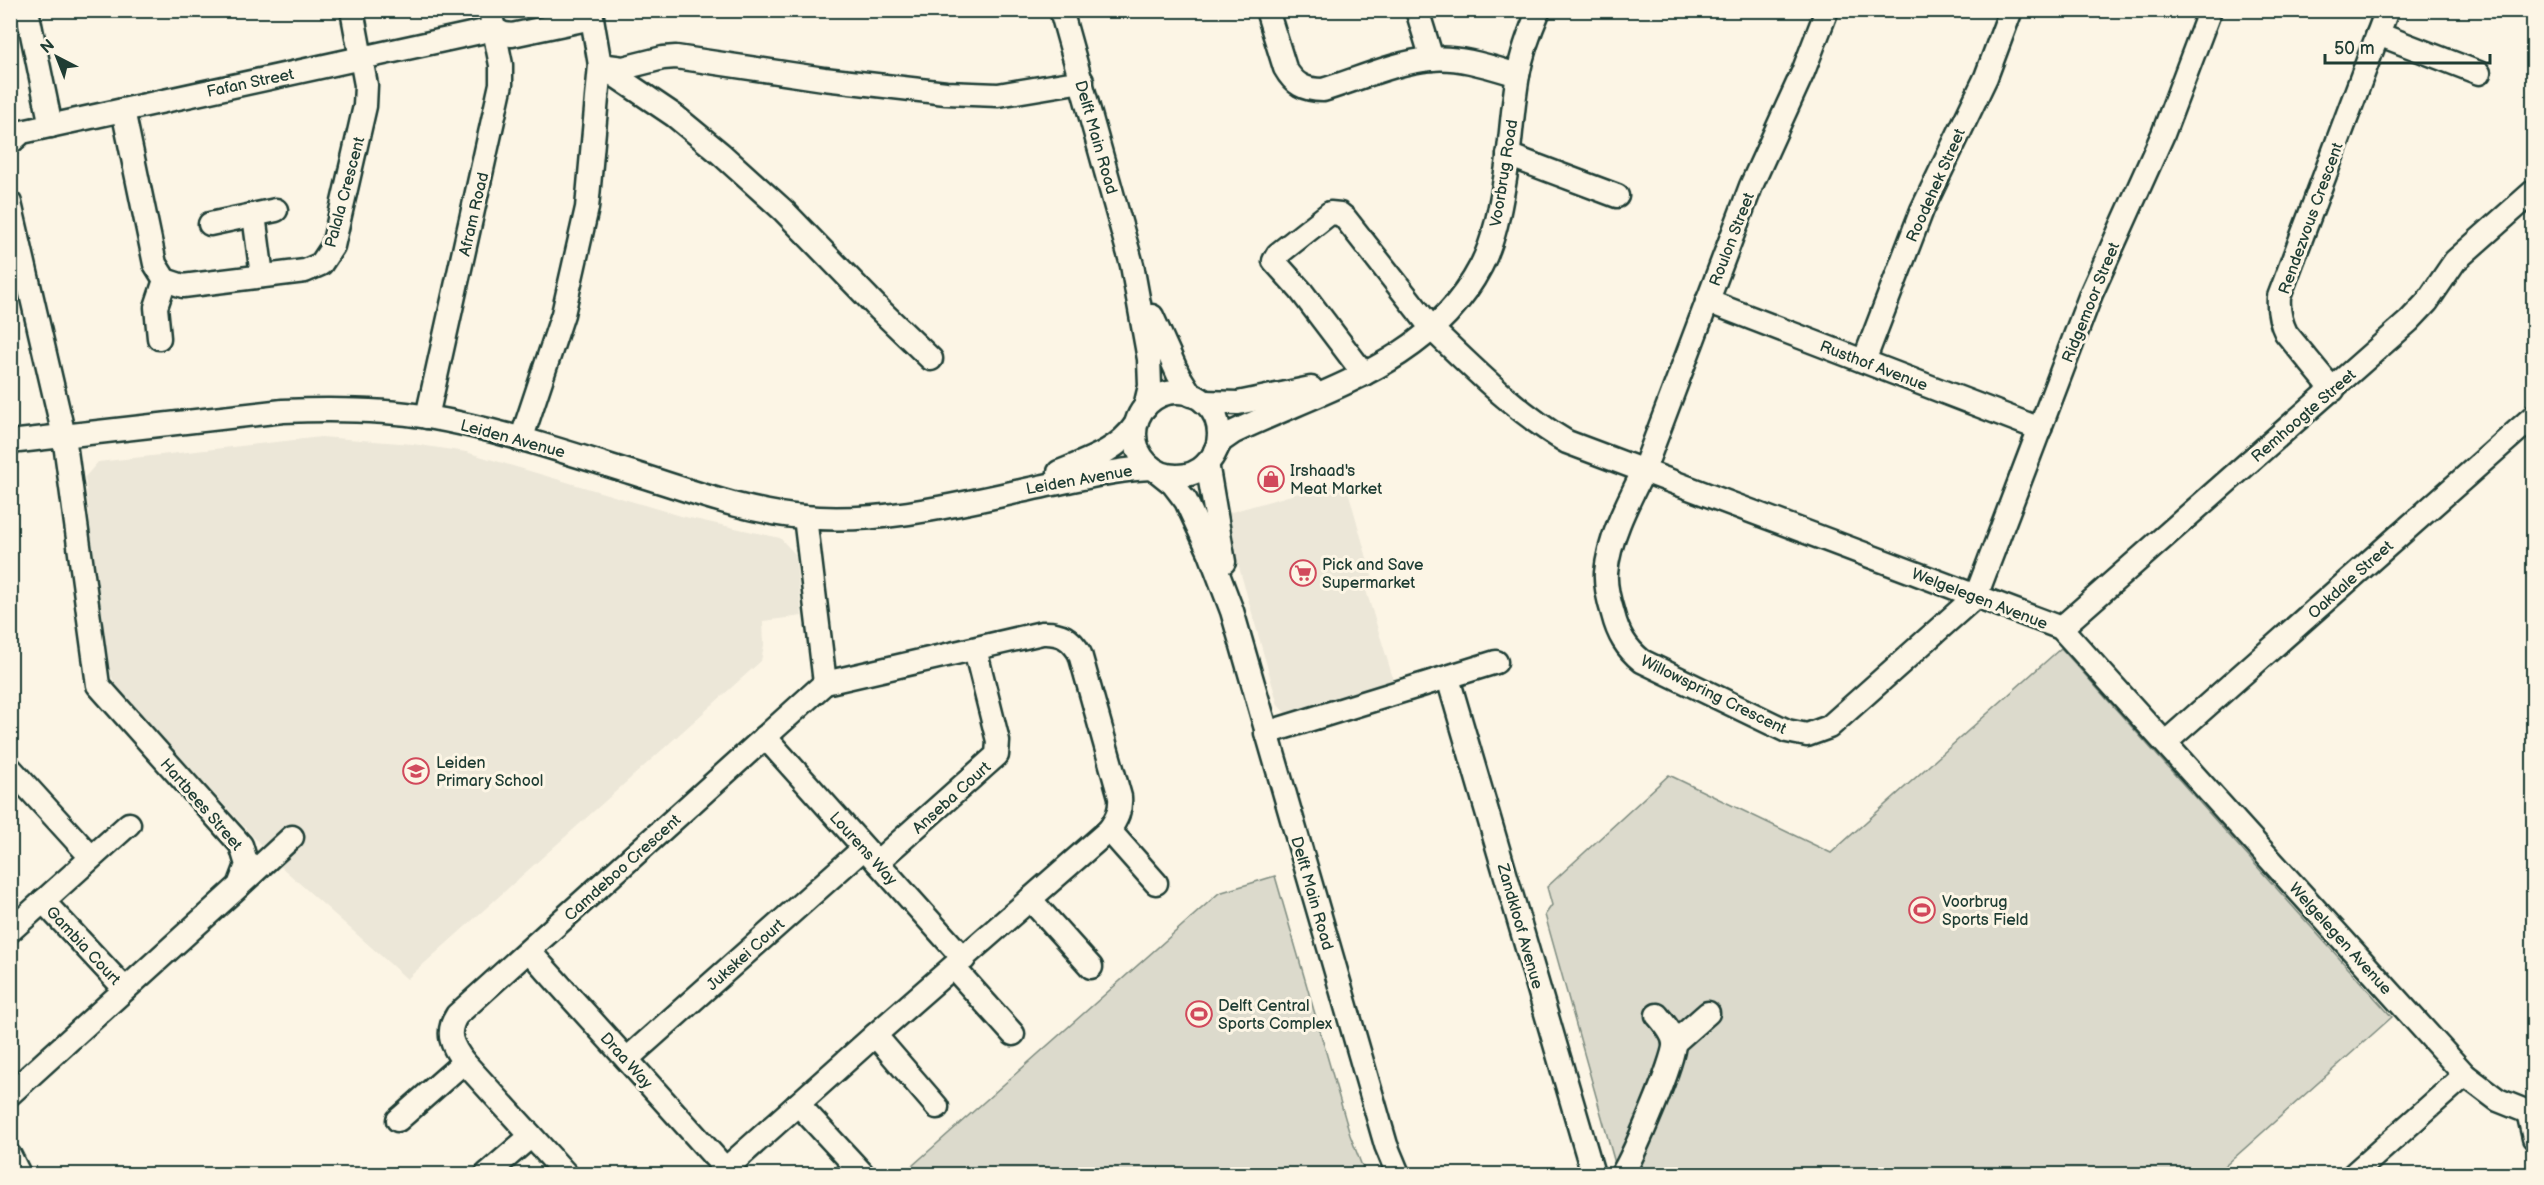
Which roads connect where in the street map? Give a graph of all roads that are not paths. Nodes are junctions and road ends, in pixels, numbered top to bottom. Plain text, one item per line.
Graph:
1 (27, 10) edge
2 (352, 10) edge
3 (1061, 10) edge
4 (1267, 10) edge
5 (1417, 10) edge
6 (1539, 10) edge
7 (1827, 10) edge
8 (2011, 10) edge
9 (2210, 10) edge
10 (2387, 10) edge
11 (592, 14) edge
12 (492, 20) edge
13 (2378, 34) junction
14 (361, 58) junction
15 (1431, 59) junction
16 (600, 65) junction
17 (2478, 73) dead end
18 (1518, 75) junction
19 (1082, 81) junction
20 (123, 110) junction
21 (51, 126) junction
22 (10, 143) edge
23 (1508, 155) junction
24 (2534, 191) edge
25 (1617, 196) dead end
26 (10, 202) edge
27 (276, 210) dead end
28 (254, 215) junction
29 (210, 224) dead end
30 (1132, 265) junction
31 (262, 276) junction
32 (165, 280) junction
33 (1707, 301) junction
34 (1433, 330) junction
35 (159, 338) dead end
36 (931, 359) dead end
37 (1864, 361) junction
38 (1356, 378) junction
39 (2333, 390) junction
40 (1197, 398) junction
41 (1141, 416) junction
42 (2534, 416) edge
43 (427, 417) junction
44 (2040, 429) junction
45 (64, 436) junction
46 (521, 440) junction
47 (10, 442) edge
48 (1211, 457) junction
49 (1155, 470) junction
50 (1642, 472) junction
51 (1007, 492) junction
52 (805, 517) junction
53 (1976, 596) junction
54 (1232, 611) junction
55 (2061, 628) junction
56 (975, 649) junction
57 (1496, 662) dead end
58 (1449, 678) junction
59 (825, 683) junction
60 (1266, 733) junction
61 (765, 737) junction
62 (2166, 742) junction
63 (10, 768) edge
64 (129, 824) dead end
65 (1110, 830) junction
66 (292, 837) dead end
67 (870, 855) junction
68 (91, 857) junction
69 (1156, 883) dead end
70 (239, 886) junction
71 (1030, 899) junction
72 (44, 901) junction
73 (10, 931) edge
74 (529, 951) junction
75 (959, 964) junction
76 (1091, 967) dead end
77 (126, 989) junction
78 (1708, 1013) dead end
79 (1657, 1015) dead end
80 (1013, 1034) dead end
81 (875, 1035) junction
82 (1674, 1043) junction
83 (627, 1059) junction
84 (464, 1062) junction
85 (2465, 1075) junction
86 (10, 1094) edge
87 (798, 1104) junction
88 (937, 1107) dead end
89 (2531, 1109) edge
90 (398, 1120) dead end
91 (531, 1136) junction
92 (2534, 1138) edge
93 (10, 1156) edge
94 (725, 1173) edge
95 (862, 1173) edge
96 (19, 1174) edge
97 (487, 1174) edge
98 (566, 1174) edge
99 (1398, 1174) edge
100 (1593, 1174) edge
101 (1622, 1174) edge
102 (2354, 1174) edge

1 - 21 street
2 - 14 street, Palala Crescent
3 - 19 street, Delft Main Road
4 - 15 street
5 - 15 street
6 - 18 street, Voorbrug Road
7 - 33 street, Roulon Street
8 - 37 street, Roodehek Street
9 - 44 street, Ridgemoor Street
10 - 13 street, Rendezvous Crescent
11 - 12 street, Fafan Street
11 - 16 street
12 - 14 street, Fafan Street
12 - 43 street, Afram Road
13 - 17 street
13 - 39 street, Rendezvous Crescent
14 - 20 street, Fafan Street
14 - 31 street, Palala Crescent
15 - 18 street
16 - 19 street
16 - 36 street
16 - 46 street
18 - 23 street, Voorbrug Road
19 - 30 street, Delft Main Road
20 - 21 street, Fafan Street
20 - 32 street
21 - 22 street, Fafan Street
23 - 25 street
23 - 34 street, Voorbrug Road
24 - 39 street, Remhoogte Street
26 - 45 street
27 - 28 street
28 - 29 street
28 - 31 street
30 - 40 street, Delft Main Road
30 - 41 street, Delft Main Road
31 - 32 street, Palala Crescent
32 - 35 street
33 - 37 street, Rusthof Avenue
33 - 50 street, Roulon Street
34 - 38 street, Voorbrug Road
34 - 38 street, Welgelegen Avenue
34 - 50 street, Welgelegen Avenue
37 - 44 street, Rusthof Avenue
38 - 40 street, Voorbrug Road
38 - 48 street, Voorbrug Road
39 - 55 street, Remhoogte Street
40 - 41 street
40 - 48 street
41 - 49 street
41 - 51 street, Leiden Avenue
42 - 62 street, Oakdale Street
43 - 45 street, Leiden Avenue
43 - 46 street, Leiden Avenue
44 - 53 street, Ridgemoor Street
45 - 47 street, Leiden Avenue
45 - 70 street, Hartbees Street
46 - 52 street, Leiden Avenue
48 - 49 street
48 - 54 street, Delft Main Road
49 - 51 street, Leiden Avenue
49 - 54 street, Delft Main Road
50 - 53 street, Welgelegen Avenue
50 - 53 street, Willowspring Crescent
51 - 52 street, Leiden Avenue
52 - 59 street
53 - 55 street, Welgelegen Avenue
54 - 60 street, Delft Main Road
55 - 62 street, Welgelegen Avenue
56 - 59 street, Camdeboo Crescent
56 - 65 street, Camdeboo Crescent
56 - 67 street, Anseba Court
57 - 58 street
58 - 60 street
58 - 100 street, Zandkloof Avenue
59 - 61 street, Camdeboo Crescent
60 - 99 street, Delft Main Road
61 - 67 street, Lourens Way
61 - 74 street, Camdeboo Crescent
62 - 85 street, Welgelegen Avenue
63 - 68 street
64 - 68 street, Gambia Court
65 - 69 street
65 - 71 street, Camdeboo Crescent
66 - 70 street
67 - 75 street, Lourens Way
67 - 83 street, Jukskei Court
68 - 72 street, Gambia Court
70 - 77 street
71 - 75 street, Camdeboo Crescent
71 - 76 street
72 - 73 street, Gambia Court
72 - 77 street, Gambia Court
74 - 83 street, Draa Way
74 - 84 street, Camdeboo Crescent
75 - 80 street
75 - 81 street, Camdeboo Crescent
77 - 86 street
78 - 82 street
79 - 82 street
81 - 87 street, Camdeboo Crescent
81 - 88 street
82 - 101 street
83 - 94 street, Draa Way
84 - 90 street
84 - 91 street, Camdeboo Crescent
85 - 89 street, Welgelegen Avenue
85 - 102 street
87 - 94 street, Camdeboo Crescent
87 - 95 street
89 - 92 street
91 - 97 street
91 - 98 street, Camdeboo Crescent
93 - 96 street

